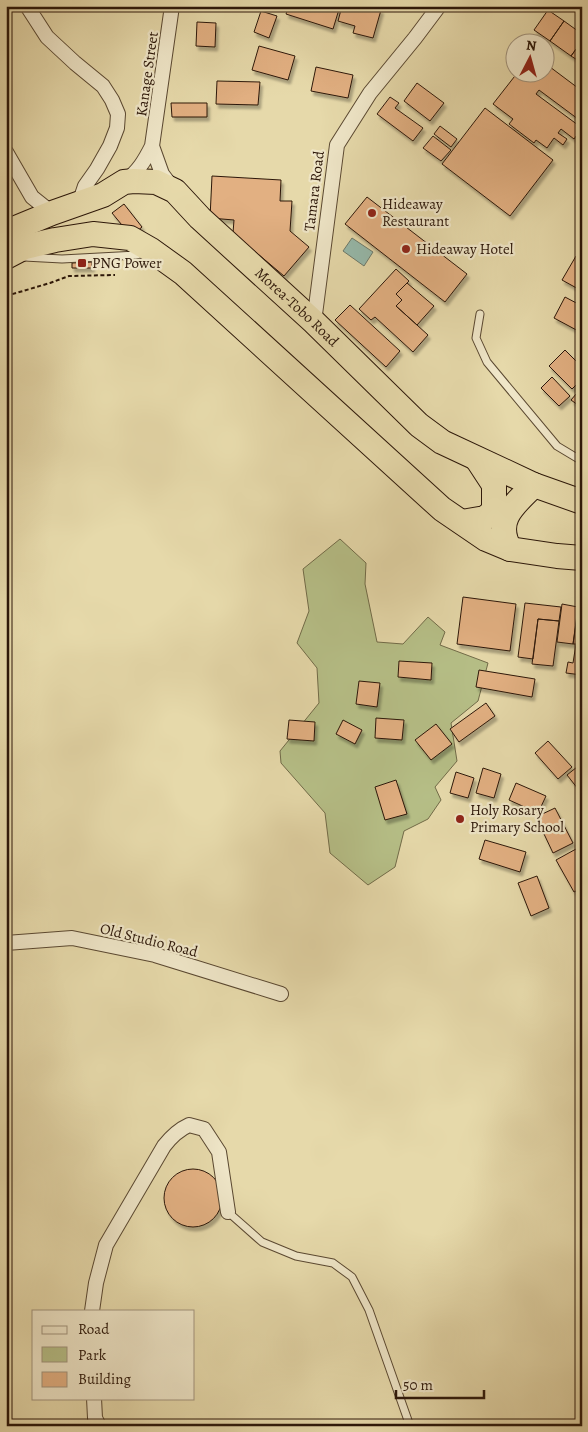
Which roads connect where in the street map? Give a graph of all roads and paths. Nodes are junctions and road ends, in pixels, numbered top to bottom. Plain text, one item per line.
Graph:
1 (28, 6) edge
2 (172, 6) edge
3 (439, 6) edge
4 (152, 146) junction
5 (6, 152) edge
6 (124, 182) junction
7 (175, 191) junction
8 (79, 204) junction
9 (52, 212) junction
10 (6, 232) edge
11 (9, 256) edge
12 (115, 275) dead end
13 (6, 296) edge
14 (480, 314) dead end
15 (314, 322) junction
16 (476, 458) junction
17 (582, 461) edge
18 (534, 485) junction
19 (579, 495) edge
20 (462, 522) junction
21 (510, 549) junction
22 (582, 558) edge
23 (6, 943) edge
24 (281, 994) dead end
25 (228, 1212) joint
26 (92, 1310) edge
27 (94, 1400) edge
28 (98, 1426) edge
29 (410, 1426) edge

1 - 8 street
2 - 4 street, Kanage Street
3 - 15 street, Tamara Road
4 - 6 street, Kanage Street
4 - 7 street, Kanage Street
5 - 9 street
6 - 7 highway, Morea-Tobo Road
6 - 8 highway
7 - 15 highway, Morea-Tobo Road
8 - 9 highway
9 - 10 highway
11 - 20 highway
12 - 13 path
14 - 17 lane
15 - 16 highway, Morea-Tobo Road
16 - 18 highway, Morea-Tobo Road
16 - 20 highway
18 - 19 highway, Morea-Tobo Road
18 - 21 highway
20 - 21 highway
21 - 22 highway
23 - 24 street, Old Studio Road
25 - 26 street
25 - 29 lane
27 - 28 street

